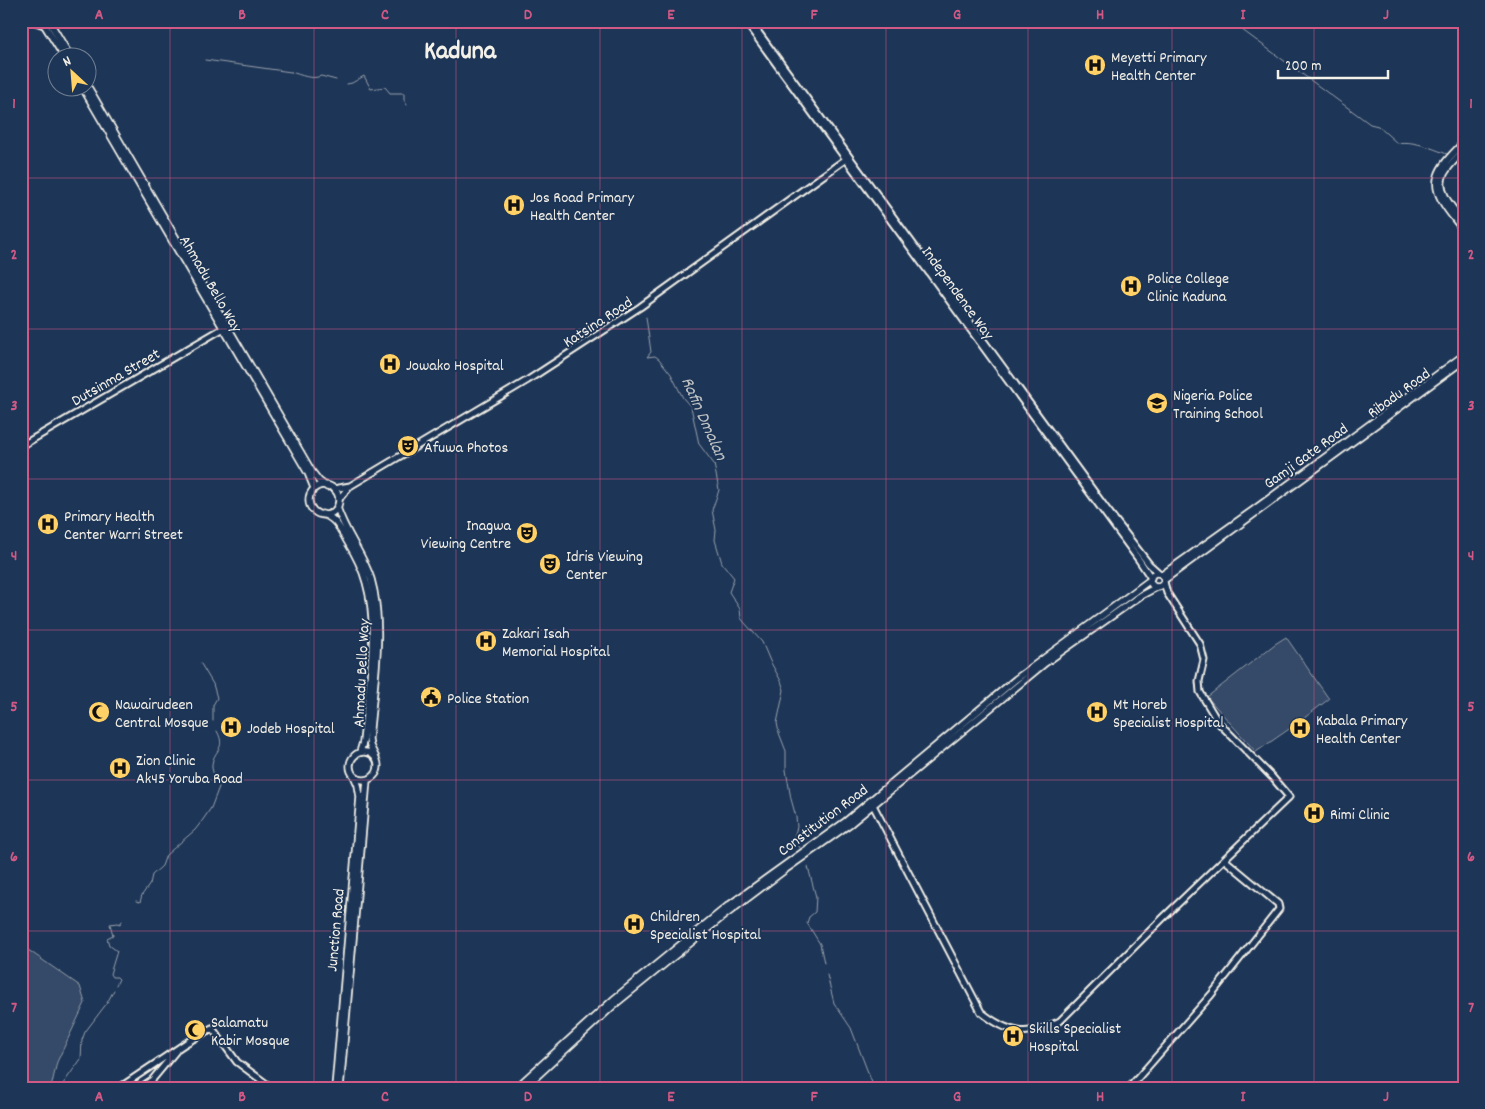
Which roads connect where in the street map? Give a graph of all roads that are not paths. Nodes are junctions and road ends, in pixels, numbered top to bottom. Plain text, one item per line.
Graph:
1 (33, 21) edge
2 (745, 21) edge
3 (750, 21) edge
4 (47, 22) edge
5 (60, 48) edge
6 (64, 48) edge
7 (89, 98) edge
8 (94, 98) edge
9 (1464, 142) edge
10 (1464, 150) edge
11 (846, 159) junction
12 (1464, 223) edge
13 (1464, 231) edge
14 (222, 329) junction
15 (1464, 355) edge
16 (1464, 360) edge
17 (21, 446) edge
18 (1328, 458) junction
19 (350, 486) junction
20 (330, 488) junction
21 (311, 494) junction
22 (339, 499) junction
23 (337, 507) junction
24 (322, 514) junction
25 (1150, 579) junction
26 (1161, 581) junction
27 (360, 752) junction
28 (376, 758) junction
29 (917, 766) junction
30 (354, 776) junction
31 (366, 780) junction
32 (873, 805) junction
33 (805, 853) junction
34 (798, 858) junction
35 (1224, 860) junction
36 (179, 1047) junction
37 (119, 1088) edge
38 (140, 1088) edge
39 (272, 1088) edge
40 (335, 1088) edge
41 (340, 1088) edge
42 (516, 1088) edge
43 (524, 1088) edge
44 (1129, 1088) edge

1 - 4 main road
2 - 11 street, Independence Way
3 - 26 street, Independence Way
4 - 5 main road
4 - 6 main road
7 - 14 main road, Ahmadu Bello Way
8 - 20 main road, Ahmadu Bello Way
9 - 13 main road
10 - 12 main road
11 - 19 street, Katsina Road
11 - 25 street, Independence Way
14 - 17 street, Dutsinma Street
14 - 21 main road, Ahmadu Bello Way
15 - 18 main road, Gamji Gate Road
16 - 18 main road, Ribadu Road
18 - 26 main road, Gamji Gate Road
18 - 26 main road, Ribadu Road
19 - 20 street, Katsina Road
19 - 22 street, Katsina Road
20 - 21 main road
20 - 22 main road
21 - 24 main road
22 - 23 main road
23 - 24 main road
23 - 28 main road, Ahmadu Bello Way
24 - 27 main road, Ahmadu Bello Way
25 - 26 main road
25 - 26 main road, Constitution Road
25 - 29 main road, Constitution Road
26 - 29 main road, Constitution Road
26 - 35 street, Independence Way
27 - 28 main road
27 - 30 main road
28 - 31 main road
29 - 32 main road, Constitution Road
29 - 33 main road, Constitution Road
30 - 31 main road
30 - 40 main road, Junction Road
31 - 41 main road, Junction Road
32 - 33 main road, Constitution Road
32 - 35 street
33 - 34 main road, Constitution Road
34 - 42 main road, Constitution Road
34 - 43 main road, Constitution Road
35 - 44 street
36 - 37 street
36 - 38 street
36 - 39 street

